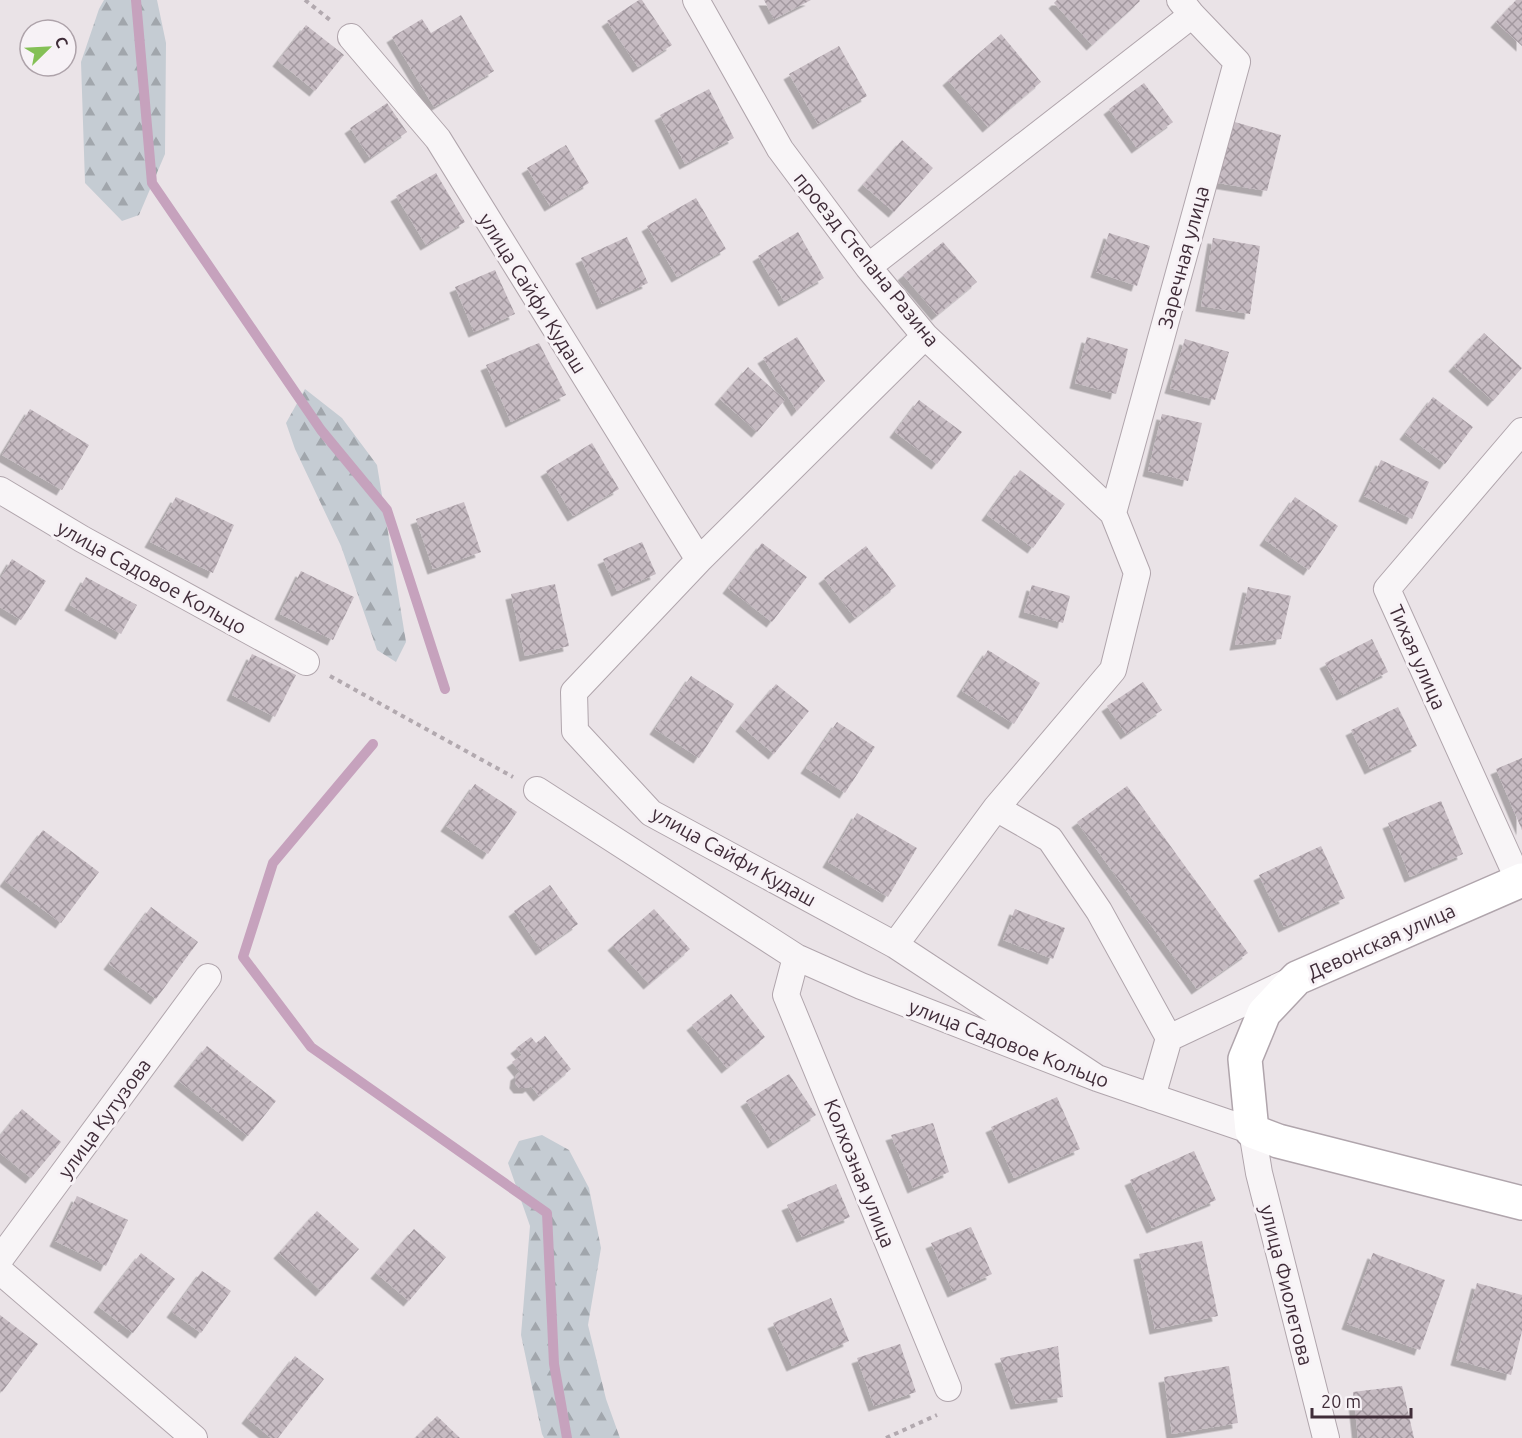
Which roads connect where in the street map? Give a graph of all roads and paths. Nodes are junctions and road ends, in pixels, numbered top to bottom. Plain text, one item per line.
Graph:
1 (696, 0) edge
2 (1186, 7) edge
3 (351, 37) dead end
4 (868, 267) junction
5 (925, 336) junction
6 (1522, 431) edge
7 (0, 490) edge
8 (1113, 513) junction
9 (699, 560) junction
10 (306, 662) joint
11 (537, 790) joint
12 (996, 808) junction
13 (1520, 880) edge
14 (895, 945) junction
15 (796, 957) junction
16 (208, 976) dead end
17 (1297, 978) junction
18 (1169, 1038) junction
19 (1097, 1078) junction
20 (1152, 1097) junction
21 (1252, 1131) junction
22 (1522, 1203) edge
23 (0, 1259) edge
24 (0, 1270) edge
25 (948, 1388) joint
26 (194, 1438) edge
27 (886, 1438) edge
28 (1326, 1438) edge

1 - 4 street, проезд Степана Разина
2 - 4 street, Заречная улица
2 - 8 street, Заречная улица
3 - 9 street, улица Сайфи Кудаш
4 - 5 street, проезд Степана Разина
5 - 8 street, проезд Степана Разина
5 - 9 street, улица Сайфи Кудаш
6 - 13 street, Тихая улица
7 - 10 street, улица Садовое Кольцо
8 - 12 street, проезд Степана Разина
9 - 14 street, улица Сайфи Кудаш
10 - 11 path
11 - 15 street, улица Садовое Кольцо
12 - 14 street
12 - 18 street
13 - 17 main road, Девонская улица
14 - 19 street, улица Сайфи Кудаш
15 - 19 street, улица Садовое Кольцо
15 - 25 street, Колхозная улица
16 - 23 street, улица Кутузова
17 - 18 street
17 - 21 main road, Девонская улица
18 - 20 street
19 - 20 street, улица Садовое Кольцо
20 - 21 street, улица Садовое Кольцо
21 - 22 main road, улица Садовое Кольцо
21 - 28 street, улица Фиолетова
24 - 26 street
25 - 27 path

